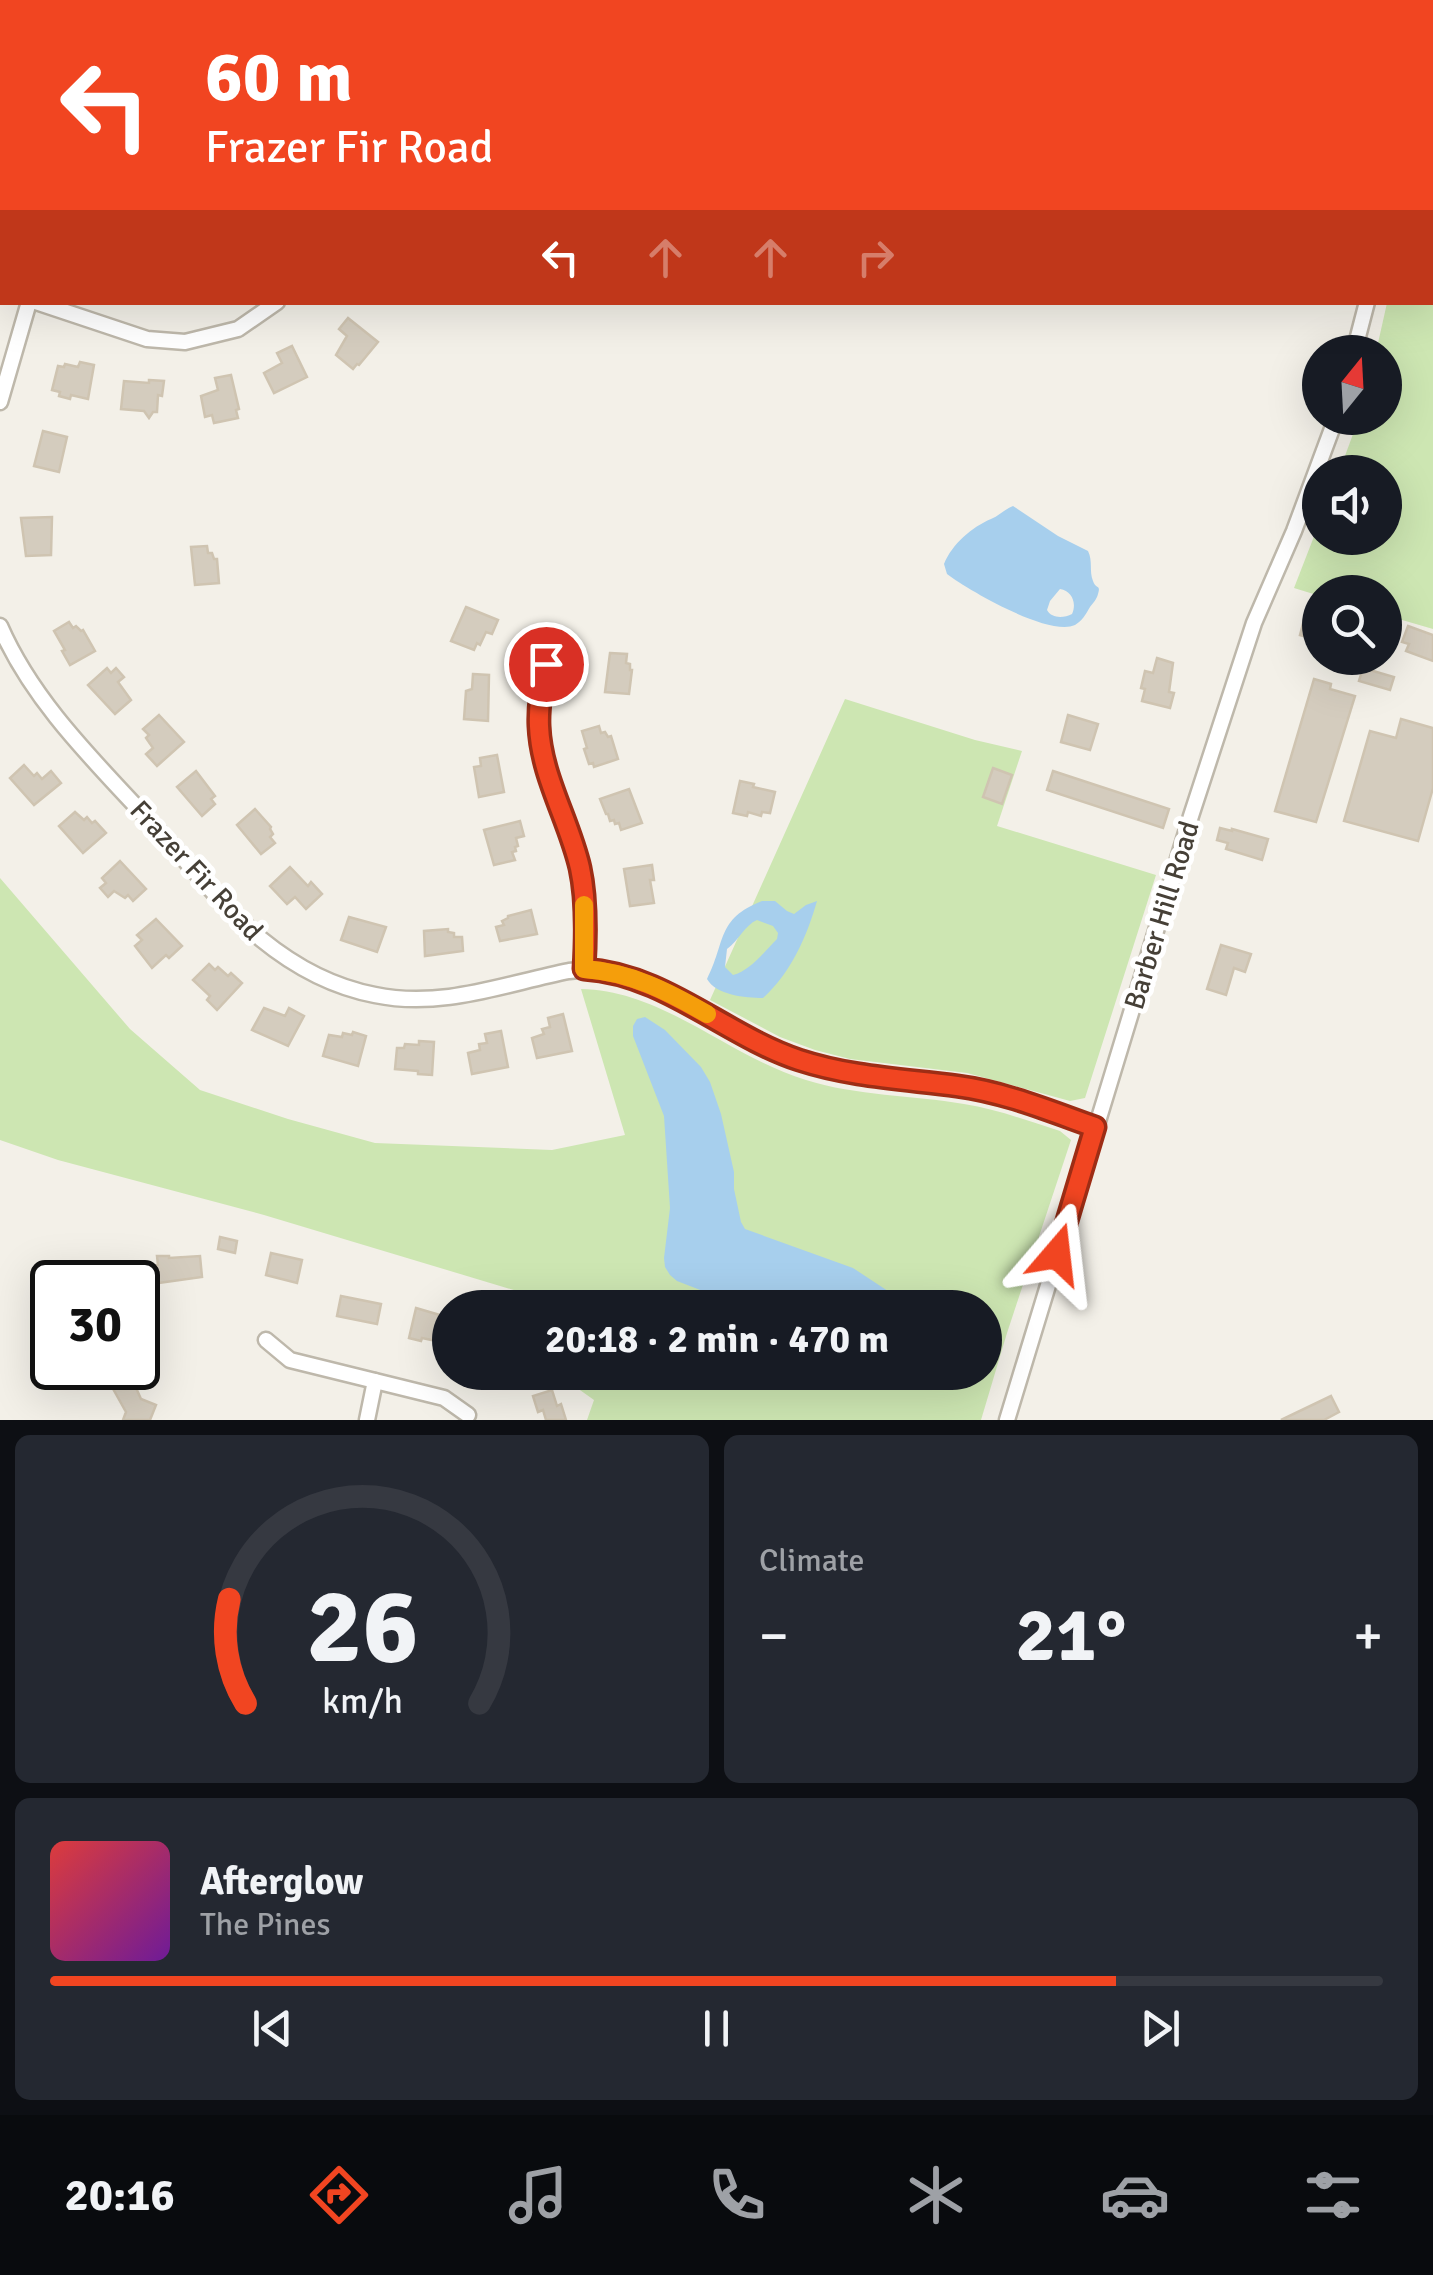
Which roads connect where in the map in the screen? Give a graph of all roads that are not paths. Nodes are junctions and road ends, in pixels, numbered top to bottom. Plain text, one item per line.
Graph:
1 (32, 305) edge
2 (42, 305) edge
3 (272, 305) edge
4 (1366, 305) edge
5 (1358, 335) edge
6 (0, 402) edge
7 (1330, 435) edge
8 (0, 626) edge
9 (546, 664) dead end
10 (584, 969) junction
11 (1095, 1127) junction
12 (266, 1340) dead end
13 (376, 1381) junction
14 (468, 1415) dead end
15 (367, 1420) edge
16 (1006, 1420) edge

1 - 6 street
2 - 3 street
4 - 5 street
7 - 11 street, Barber Hill Road
8 - 10 street, Frazer Fir Road
9 - 10 street
10 - 11 street, Frazer Fir Road
11 - 16 street, Barber Hill Road
12 - 13 street
13 - 14 street
13 - 15 street

